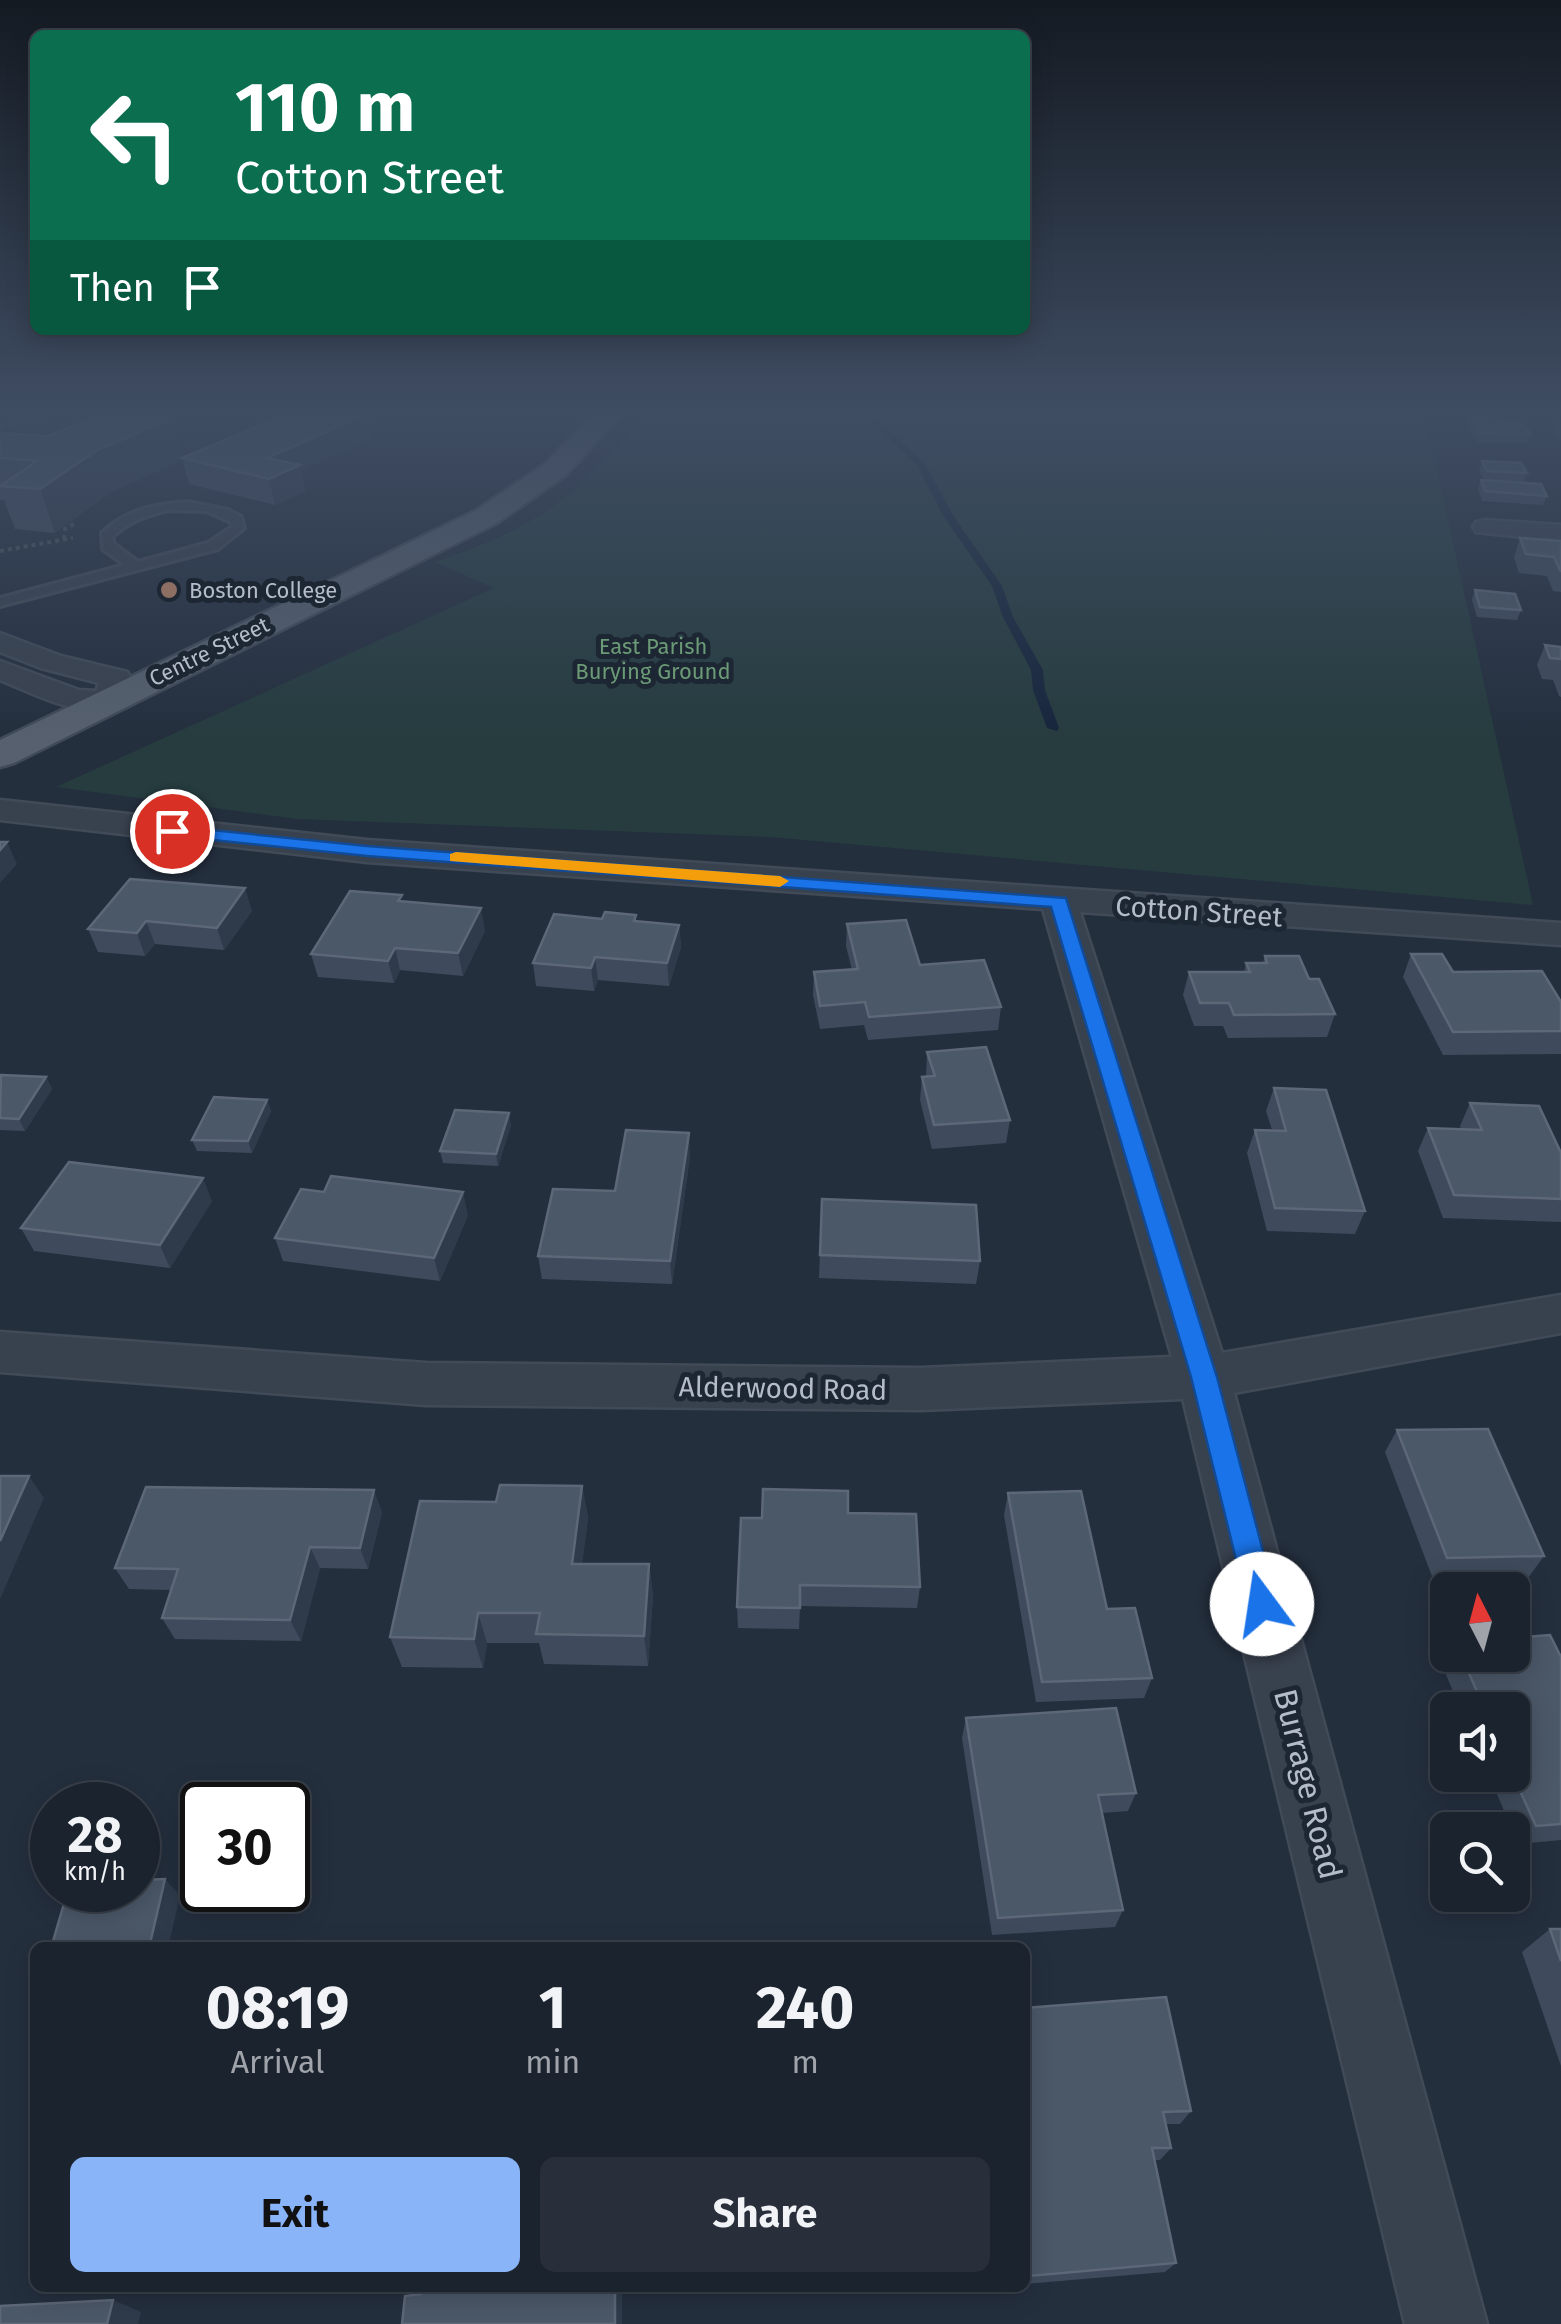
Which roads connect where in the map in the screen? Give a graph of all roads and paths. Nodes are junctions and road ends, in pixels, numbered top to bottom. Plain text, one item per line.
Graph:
1 (126, 519) edge
2 (236, 519) edge
3 (481, 519) edge
4 (1485, 527) dead end
5 (1561, 533) edge
6 (70, 539) dead end
7 (0, 551) edge
8 (135, 566) junction
9 (0, 602) edge
10 (0, 642) edge
11 (0, 670) edge
12 (107, 700) junction
13 (0, 755) edge
14 (0, 810) edge
15 (1059, 902) junction
16 (1561, 934) edge
17 (1561, 1314) edge
18 (0, 1352) edge
19 (1204, 1377) junction
20 (1446, 2324) edge

1 - 8 lane
2 - 8 lane
3 - 12 main road, Centre Street
4 - 5 street
6 - 7 path
8 - 9 lane
10 - 12 street
11 - 12 street
12 - 13 main road, Centre Street
14 - 15 street, Cotton Street
15 - 16 street, Cotton Street
15 - 19 street, Burrage Road
17 - 19 street, Alderwood Road
18 - 19 street, Alderwood Road
19 - 20 street, Burrage Road

